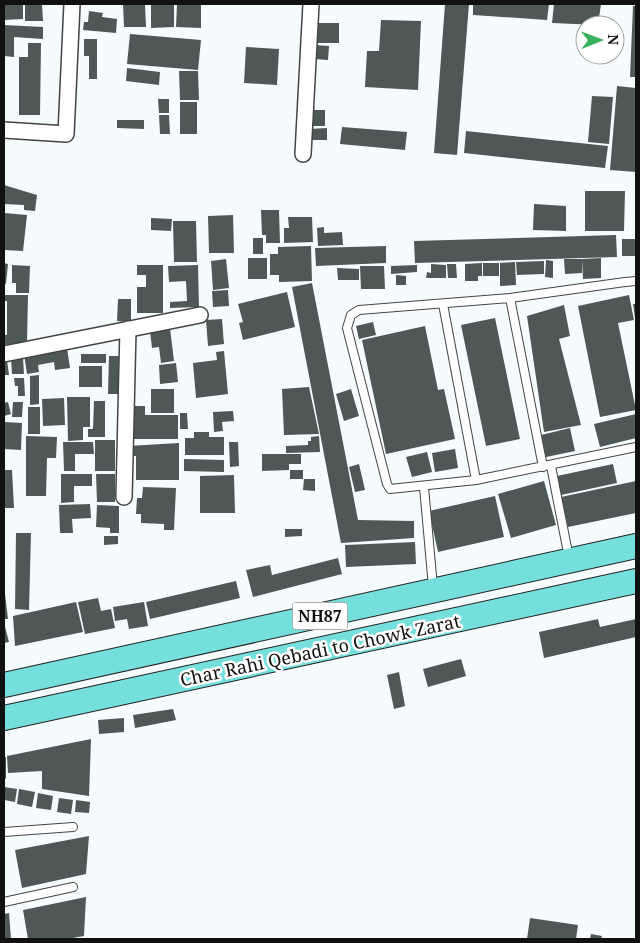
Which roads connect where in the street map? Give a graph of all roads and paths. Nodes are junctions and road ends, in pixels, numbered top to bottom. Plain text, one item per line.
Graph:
1 (72, 4) edge
2 (311, 4) edge
3 (4, 130) edge
4 (303, 154) dead end
5 (636, 282) edge
6 (510, 298) junction
7 (443, 304) junction
8 (200, 315) dead end
9 (128, 329) junction
10 (4, 354) edge
11 (636, 447) edge
12 (547, 466) junction
13 (476, 480) junction
14 (424, 486) junction
15 (124, 497) dead end
16 (636, 546) edge
17 (570, 560) junction
18 (636, 581) edge
19 (434, 591) junction
20 (4, 685) edge
21 (4, 718) edge
22 (73, 827) dead end
23 (4, 832) edge
24 (73, 887) dead end
25 (4, 902) edge

1 - 3 street
2 - 4 street
5 - 6 lane
6 - 7 lane
6 - 12 lane
7 - 13 lane
7 - 14 lane
8 - 9 street
9 - 10 street
9 - 15 street
11 - 12 lane
12 - 13 lane
12 - 17 lane
13 - 14 lane
14 - 19 lane
16 - 17 highway, Char Rahi Qebadi to Chowk Zarat / NH87
17 - 19 highway, Char Rahi Qebadi to Chowk Zarat / NH87
18 - 21 highway, Char Rahi Qebadi to Chowk Zarat / NH87
19 - 20 highway, Char Rahi Qebadi to Chowk Zarat / NH87
22 - 23 lane
24 - 25 lane

